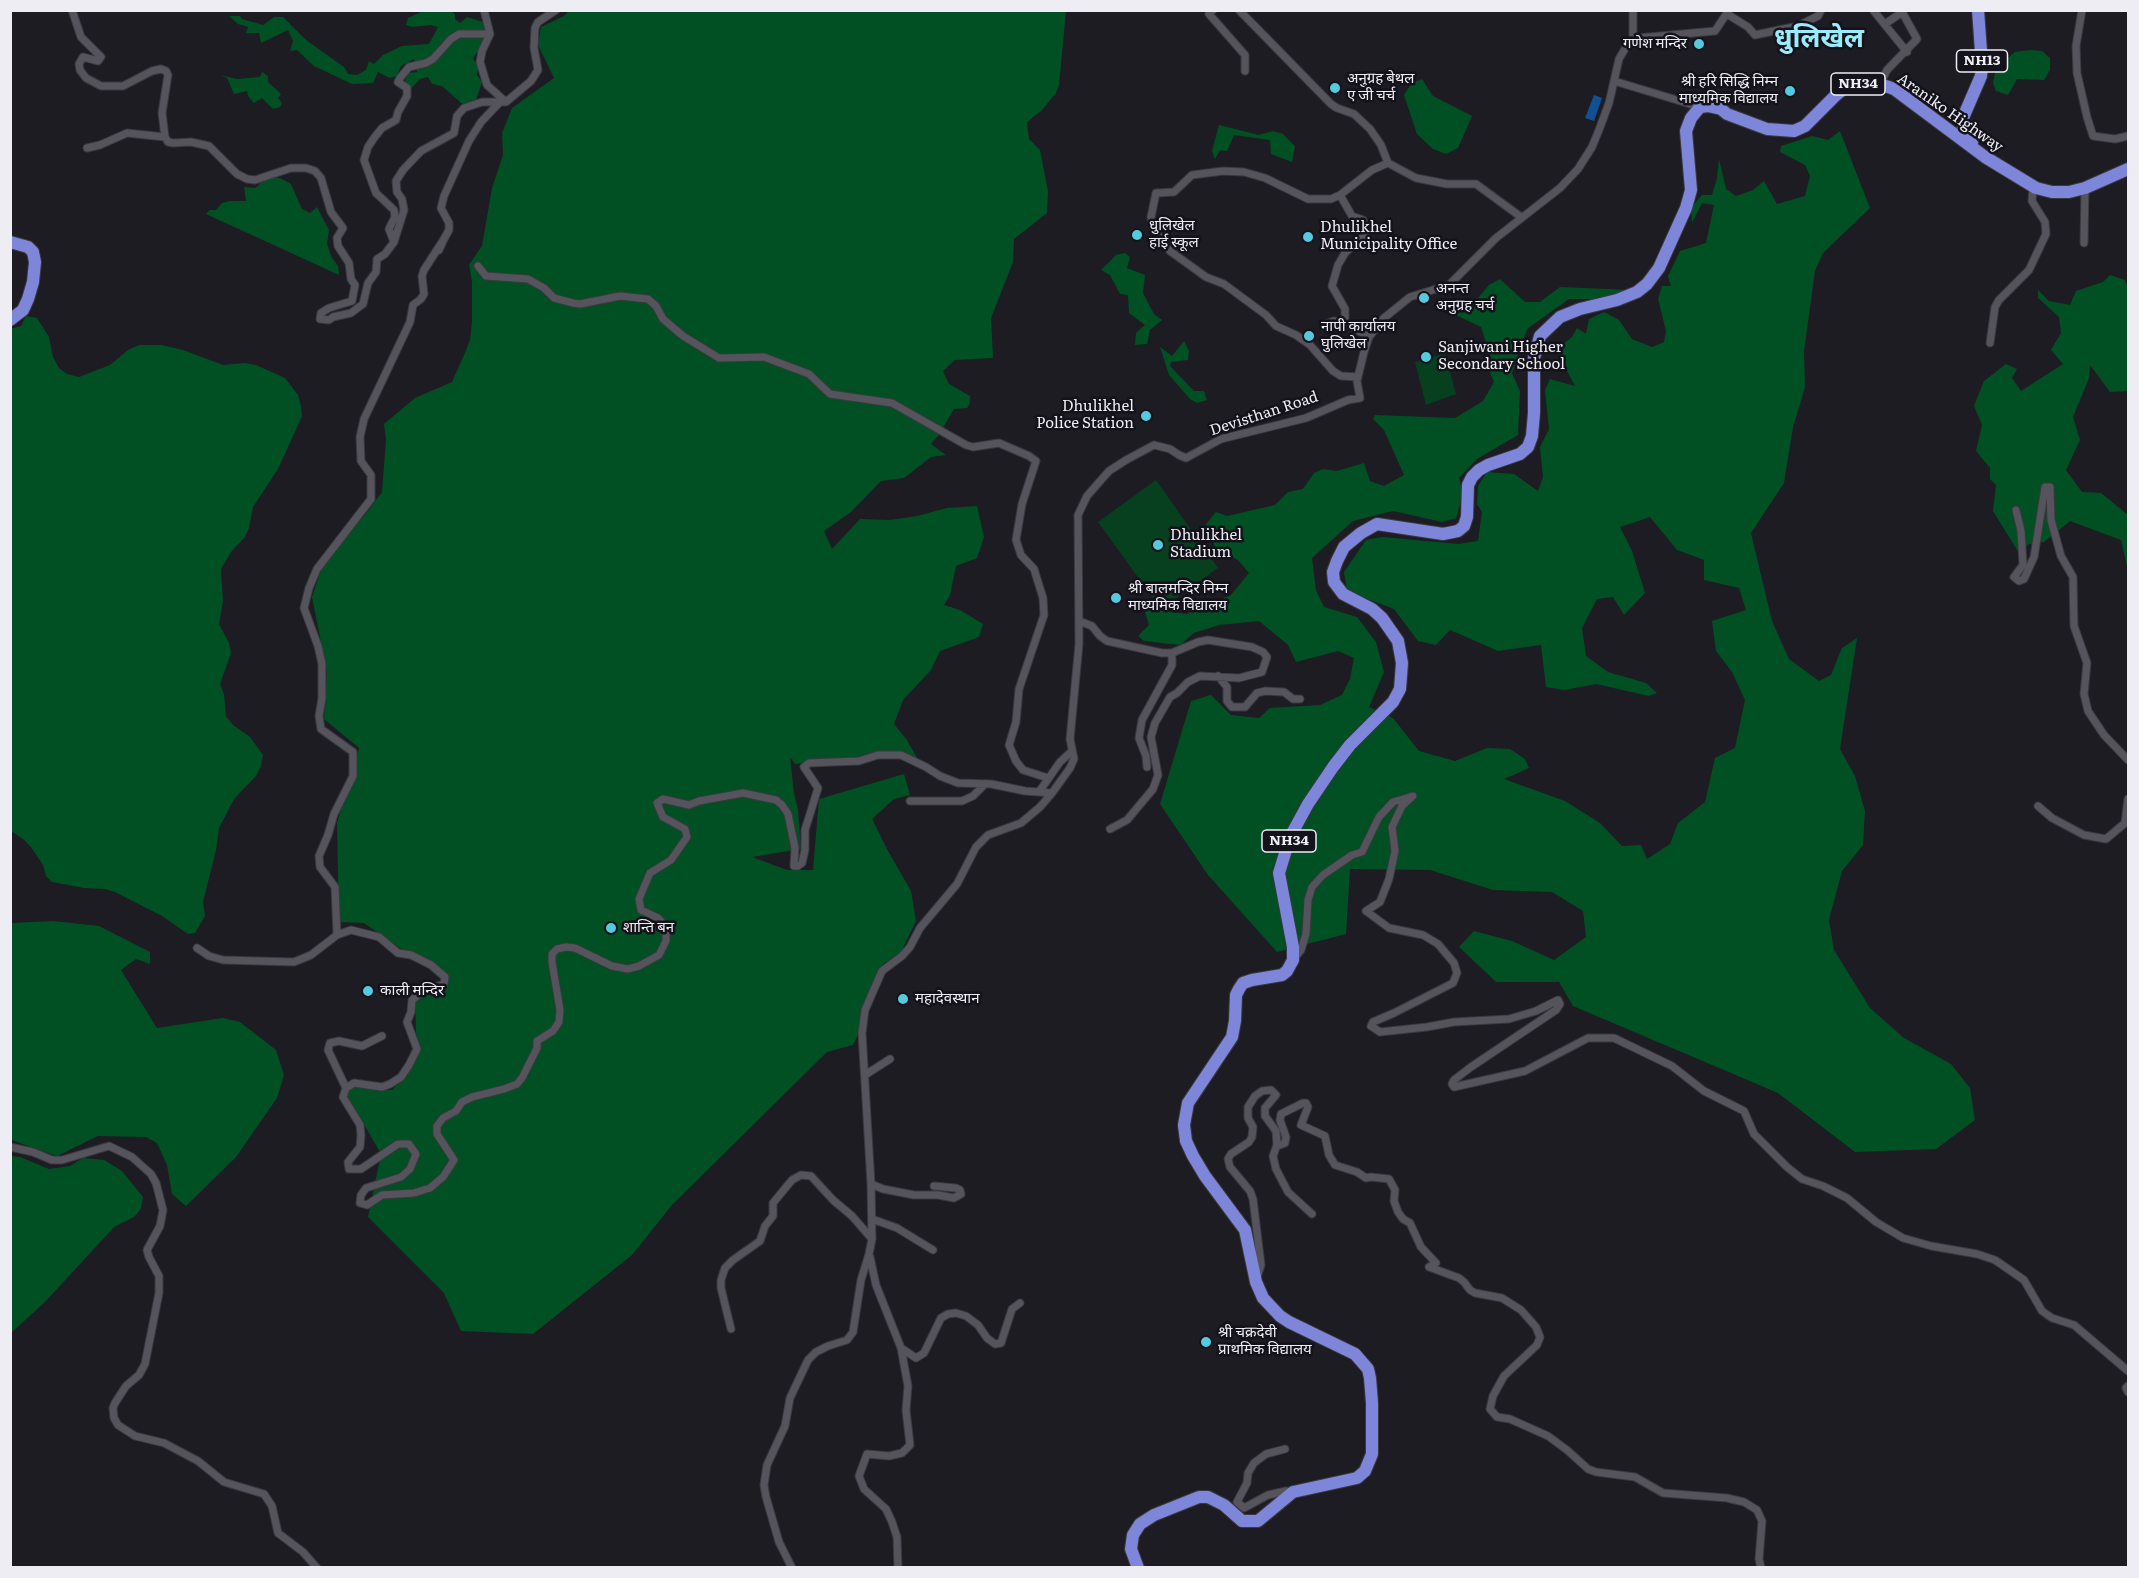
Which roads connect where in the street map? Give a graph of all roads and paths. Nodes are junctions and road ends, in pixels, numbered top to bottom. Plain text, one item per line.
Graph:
1 (72, 10) edge
2 (484, 10) edge
3 (556, 10) edge
4 (1213, 10) edge
5 (1239, 10) edge
6 (1633, 10) edge
7 (1821, 10) edge
8 (1873, 10) edge
9 (1978, 10) edge
10 (2082, 10) edge
11 (1728, 12) edge
12 (1901, 12) edge
13 (1885, 24) junction
14 (490, 33) junction
15 (1633, 40) junction
16 (1906, 52) junction
17 (1245, 71) dead end
18 (1614, 81) junction
19 (1880, 84) junction
20 (503, 102) junction
21 (1700, 107) junction
22 (1967, 108) junction
23 (1932, 117) junction
24 (2128, 136) edge
25 (165, 137) junction
26 (87, 148) dead end
27 (1985, 157) junction
28 (1388, 163) junction
29 (2128, 169) edge
30 (2033, 188) junction
31 (2085, 188) junction
32 (1340, 195) junction
33 (1521, 217) junction
34 (444, 239) junction
35 (10, 242) edge
36 (394, 242) junction
37 (2084, 243) dead end
38 (439, 250) dead end
39 (478, 266) dead end
40 (10, 320) edge
41 (1345, 323) junction
42 (1324, 324) dead end
43 (1370, 337) junction
44 (1990, 343) dead end
45 (1358, 377) junction
46 (2016, 510) dead end
47 (1078, 621) junction
48 (1172, 653) junction
49 (1218, 676) junction
50 (1300, 699) dead end
51 (1072, 751) junction
52 (2128, 760) edge
53 (1147, 767) dead end
54 (1048, 778) junction
55 (985, 784) junction
56 (1040, 792) junction
57 (1052, 793) junction
58 (2128, 799) edge
59 (910, 801) dead end
60 (2038, 806) dead end
61 (1110, 828) dead end
62 (337, 935) junction
63 (197, 948) dead end
64 (1293, 960) junction
65 (381, 1036) dead end
66 (890, 1059) dead end
67 (865, 1075) junction
68 (346, 1088) junction
69 (1277, 1144) junction
70 (10, 1147) edge
71 (871, 1184) junction
72 (934, 1186) dead end
73 (1312, 1214) dead end
74 (872, 1219) junction
75 (872, 1239) junction
76 (933, 1250) dead end
77 (869, 1254) junction
78 (1256, 1282) junction
79 (1020, 1303) dead end
80 (731, 1329) dead end
81 (901, 1348) junction
82 (2128, 1371) edge
83 (2128, 1386) edge
84 (2128, 1392) edge
85 (1285, 1449) dead end
86 (1293, 1492) junction
87 (312, 1560) junction
88 (308, 1568) edge
89 (317, 1568) edge
90 (792, 1568) edge
91 (898, 1568) edge
92 (1138, 1568) edge
93 (1761, 1568) edge

1 - 25 street
2 - 14 street
3 - 20 street
4 - 17 street
5 - 28 street
6 - 15 street
7 - 11 street
8 - 13 street
9 - 22 highway, NH13
10 - 24 street
11 - 15 street
12 - 13 street
12 - 16 street
13 - 16 street
14 - 20 street
14 - 36 street
15 - 18 street, Devisthan Road
16 - 19 street
18 - 21 street
18 - 33 street, Devisthan Road
19 - 21 highway, Araniko Highway / NH34
19 - 23 highway, Araniko Highway / NH34
20 - 34 street
20 - 36 street
21 - 64 highway, NH34
22 - 23 highway
22 - 27 highway, NH13
23 - 27 highway, Araniko Highway / NH34
25 - 26 street
25 - 36 street
27 - 30 highway, Araniko Highway / NH34
28 - 32 street
28 - 33 street
29 - 31 highway, Araniko Highway / NH34
30 - 31 highway, Araniko Highway / NH34
30 - 44 street
31 - 37 street
32 - 41 street
32 - 45 street
33 - 43 street, Devisthan Road
34 - 38 street
34 - 62 street
35 - 40 highway
39 - 54 street
41 - 42 street
41 - 43 street
43 - 45 street, Devisthan Road
45 - 47 street, Devisthan Road
46 - 52 street
47 - 48 street
47 - 51 street, Devisthan Road
48 - 49 street
48 - 53 street
49 - 50 street
49 - 61 street
51 - 54 street
51 - 57 street, Devisthan Road
54 - 56 street
55 - 56 street
55 - 59 street
55 - 68 street
56 - 57 street
57 - 67 street, Devisthan Road
58 - 60 street
62 - 63 street
62 - 68 street
64 - 78 highway
64 - 82 street
65 - 68 street
66 - 67 street
67 - 71 street, Devisthan Road
69 - 73 street
69 - 78 street
69 - 93 street
70 - 87 street
71 - 72 street
71 - 74 street, Devisthan Road
74 - 75 street, Devisthan Road
74 - 76 street
75 - 77 street, Devisthan Road
75 - 80 street
77 - 81 street
77 - 90 street, Devisthan Road
78 - 86 highway
79 - 81 street
81 - 91 street
83 - 84 street
85 - 86 street
86 - 92 highway
87 - 88 street
87 - 89 street

